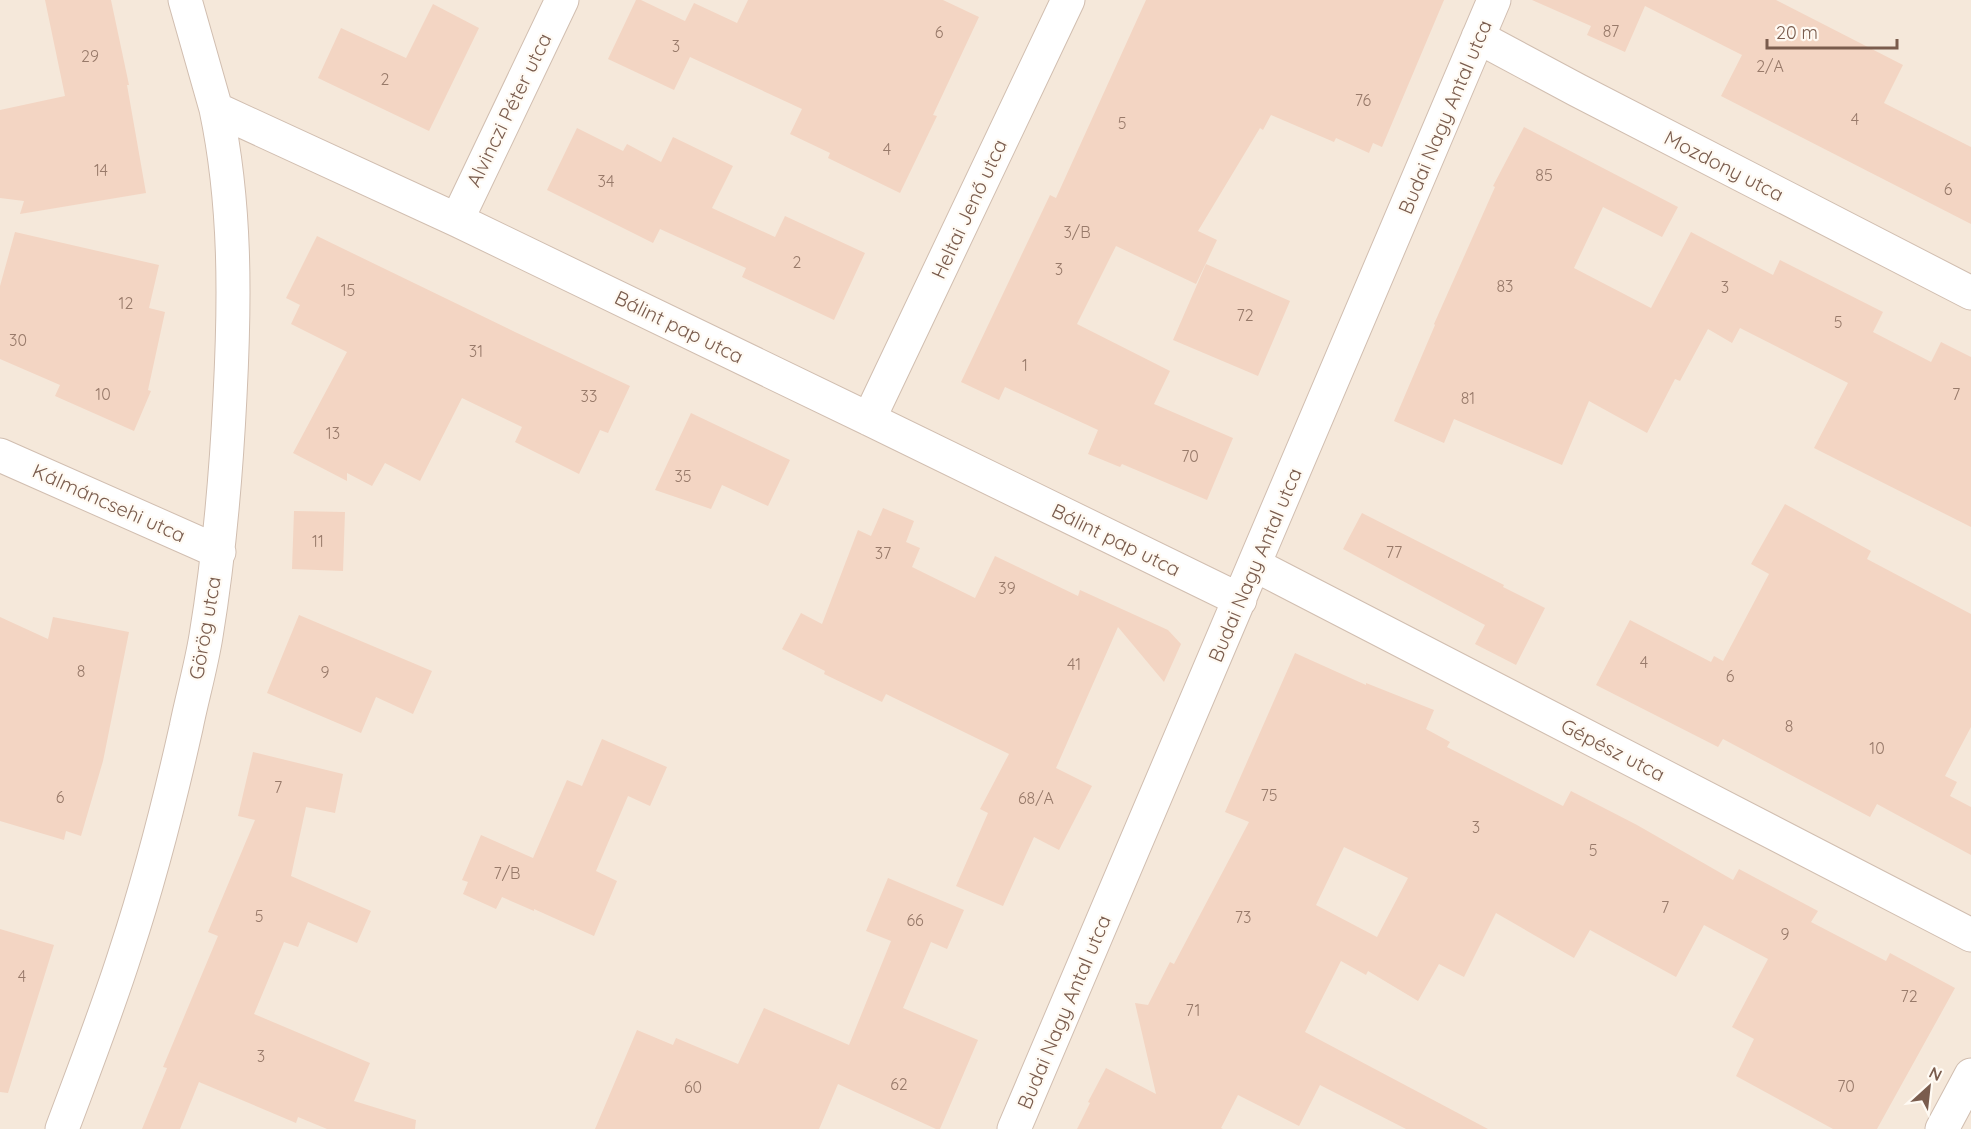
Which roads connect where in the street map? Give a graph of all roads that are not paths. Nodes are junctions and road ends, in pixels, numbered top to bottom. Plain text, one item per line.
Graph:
1 (185, 0) edge
2 (562, 0) edge
3 (1068, 0) edge
4 (1494, 0) edge
5 (1478, 37) junction
6 (216, 109) junction
7 (457, 220) junction
8 (1971, 293) edge
9 (869, 419) junction
10 (0, 455) edge
11 (219, 552) junction
12 (1255, 565) junction
13 (1240, 600) junction
14 (1971, 935) edge
15 (1971, 1075) edge
16 (62, 1129) edge
17 (1014, 1129) edge
18 (1942, 1129) edge

1 - 6 street
2 - 7 street, Alvinczi Péter utca
3 - 9 street, Heltai Jenő utca
4 - 5 street, Budai Nagy Antal utca
5 - 8 street, Mozdony utca
5 - 12 street, Budai Nagy Antal utca
6 - 7 street, Bálint pap utca
6 - 11 street, Görög utca
7 - 9 street, Bálint pap utca
9 - 13 street, Bálint pap utca
10 - 11 street, Kálmáncsehi utca
11 - 16 street, Görög utca
12 - 13 street, Budai Nagy Antal utca
12 - 14 street, Gépész utca
13 - 17 street, Budai Nagy Antal utca
15 - 18 street

